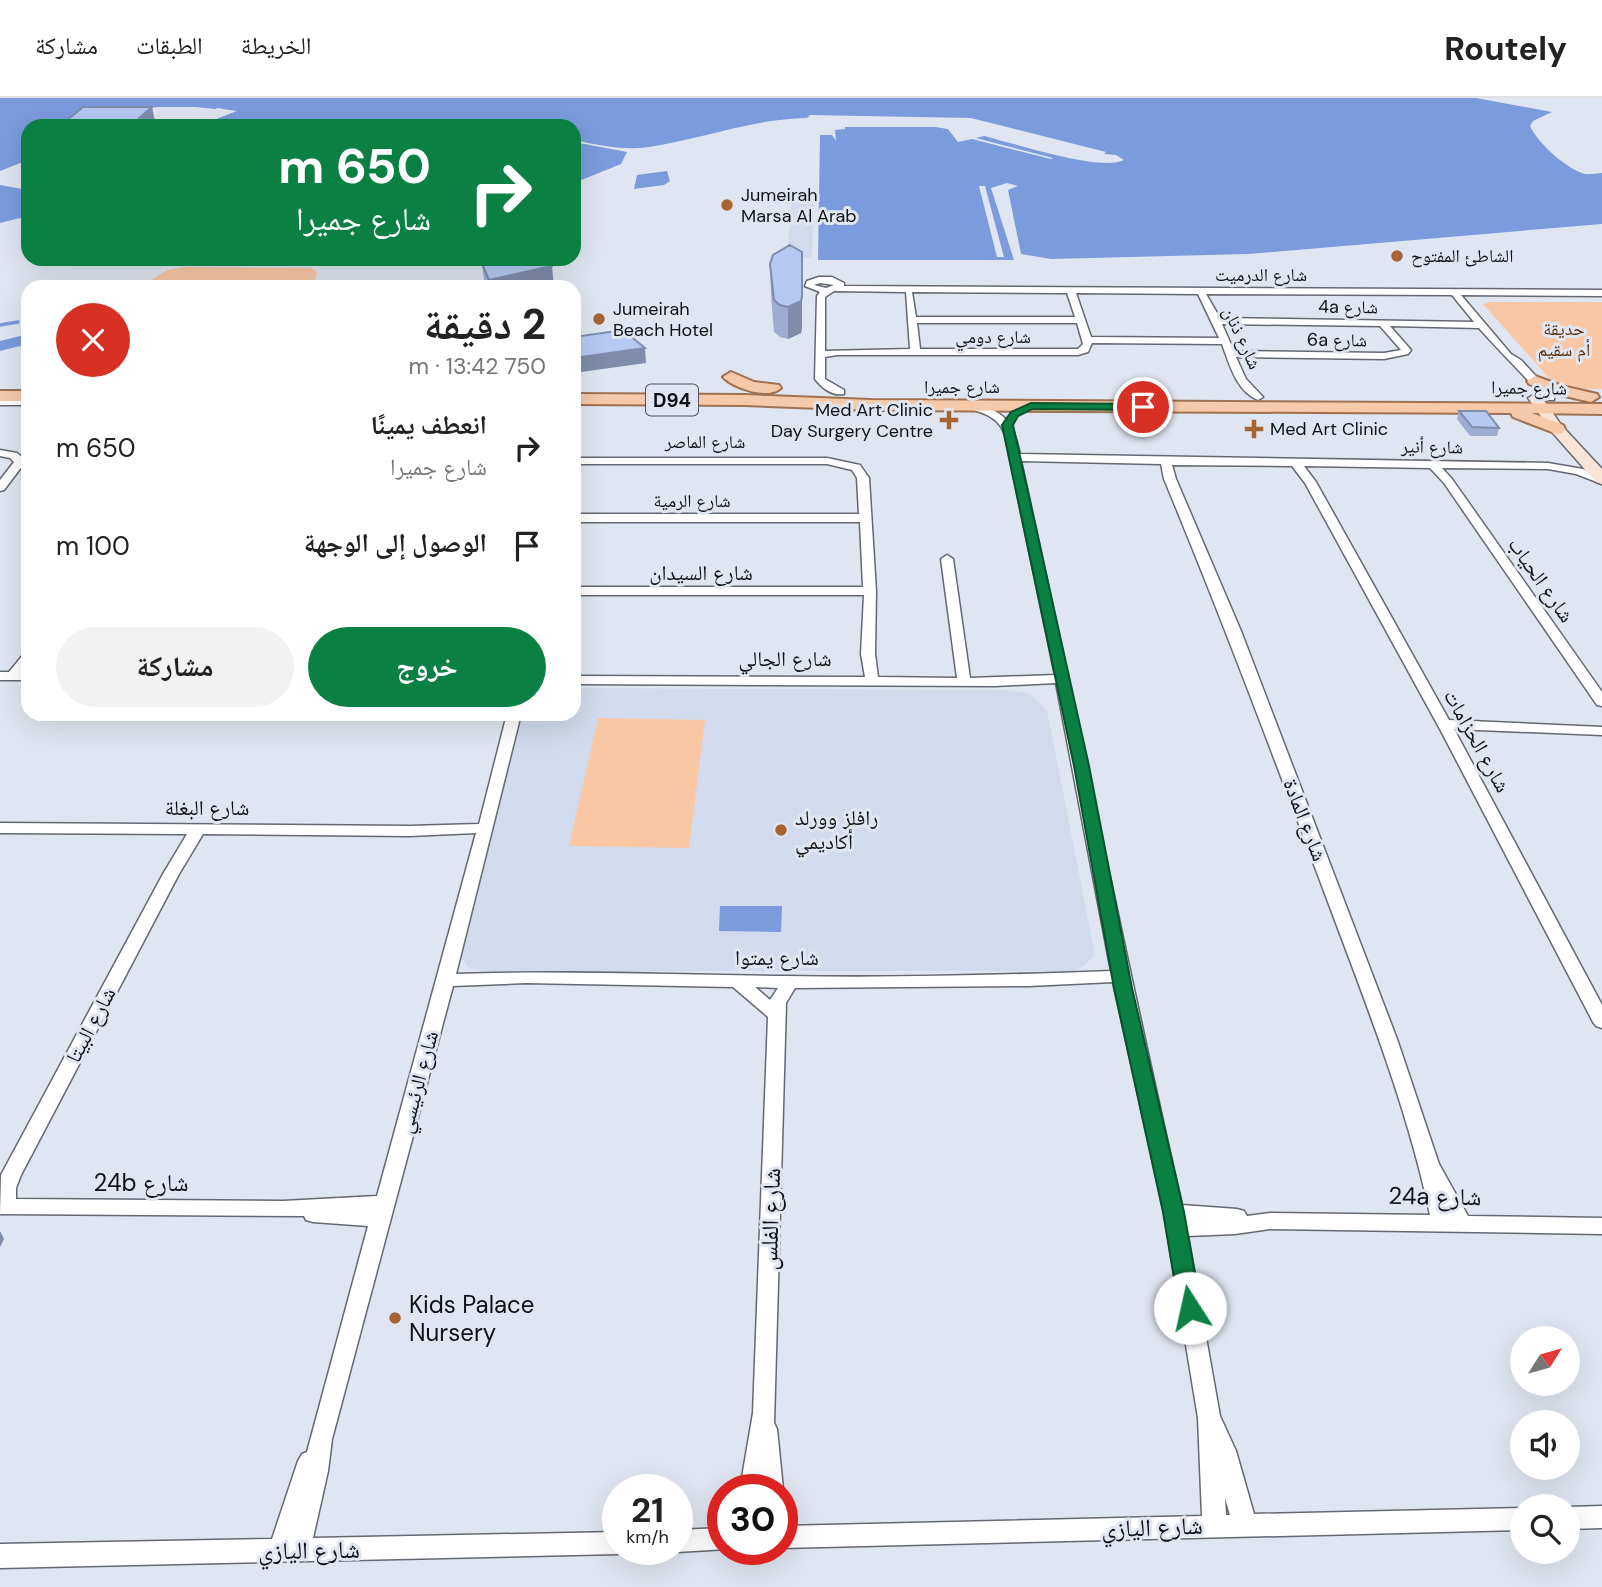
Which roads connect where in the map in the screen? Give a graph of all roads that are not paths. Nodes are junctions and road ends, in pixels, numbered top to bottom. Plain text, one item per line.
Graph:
1 (835, 288) junction
2 (895, 289) junction
3 (921, 289) junction
4 (1071, 290) junction
5 (1200, 290) junction
6 (1454, 292) junction
7 (1602, 293) edge
8 (908, 294) junction
9 (911, 320) junction
10 (1080, 320) junction
11 (1214, 321) junction
12 (1382, 323) junction
13 (1482, 325) junction
14 (1087, 340) junction
15 (1226, 341) junction
16 (821, 351) junction
17 (915, 352) junction
18 (1229, 354) junction
19 (730, 384) junction
20 (0, 388) edge
21 (21, 389) edge
22 (581, 391) edge
23 (1511, 391) junction
24 (819, 392) junction
25 (840, 392) junction
26 (0, 396) edge
27 (21, 396) edge
28 (1258, 397) junction
29 (1602, 399) edge
30 (581, 400) edge
31 (663, 400) junction
32 (753, 401) junction
33 (0, 402) edge
34 (21, 402) edge
35 (1546, 403) junction
36 (971, 406) junction
37 (1031, 406) junction
38 (1602, 410) edge
39 (1007, 425) junction
40 (1557, 429) junction
41 (1576, 433) junction
42 (0, 453) edge
43 (1579, 454) junction
44 (1015, 459) junction
45 (1602, 460) edge
46 (581, 461) edge
47 (1161, 461) junction
48 (1300, 462) junction
49 (1438, 465) junction
50 (1548, 466) junction
51 (1602, 480) edge
52 (0, 488) edge
53 (581, 518) edge
54 (864, 520) junction
55 (947, 559) dead end
56 (581, 592) edge
57 (870, 594) junction
58 (581, 680) edge
59 (866, 681) junction
60 (964, 681) junction
61 (1062, 683) junction
62 (1602, 702) edge
63 (511, 721) edge
64 (1602, 726) edge
65 (1447, 727) junction
66 (1561, 728) junction
67 (1602, 732) edge
68 (0, 828) edge
69 (192, 829) junction
70 (483, 832) junction
71 (447, 974) junction
72 (737, 981) junction
73 (790, 982) junction
74 (1122, 982) junction
75 (777, 1015) junction
76 (1602, 1021) edge
77 (5, 1180) edge
78 (6, 1208) edge
79 (383, 1211) junction
80 (1175, 1220) junction
81 (1452, 1222) junction
82 (1602, 1226) edge
83 (1209, 1418) junction
84 (763, 1423) junction
85 (754, 1474) edge
86 (770, 1474) edge
87 (1602, 1517) edge
88 (1580, 1518) edge
89 (1510, 1519) edge
90 (1245, 1525) junction
91 (1216, 1526) junction
92 (798, 1537) edge
93 (602, 1543) edge
94 (289, 1550) junction
95 (0, 1556) edge

1 - 2 street, شارع الدرميت
1 - 3 street, شارع الدرميت
1 - 16 street
2 - 3 street, شارع الدرميت
2 - 8 street
3 - 4 street, شارع الدرميت
3 - 8 street
4 - 5 street, شارع الدرميت
4 - 10 street
5 - 6 street, شارع الدرميت
5 - 11 street, شارع ذنان
6 - 7 street, شارع الدرميت
6 - 13 street
8 - 9 street
9 - 10 street
9 - 17 street
10 - 14 street
11 - 12 street, 4a شارع
11 - 15 street, شارع ذنان
12 - 13 street, 4a شارع
12 - 18 street, 6a شارع
13 - 23 street
14 - 15 street
14 - 17 street, شارع دومي
15 - 18 street, شارع ذنان
16 - 17 street, شارع دومي
16 - 25 street
18 - 28 street, شارع ذنان
19 - 22 main road, شارع جميرا / D94
19 - 24 main road, شارع جميرا / D94
19 - 31 main road
20 - 21 main road
23 - 28 main road, شارع جميرا / D94
23 - 29 main road
23 - 35 main road, شارع جميرا / D94
23 - 35 street
23 - 37 main road, شارع جميرا / D94
23 - 40 main road
24 - 25 main road, شارع جميرا / D94
24 - 32 main road
25 - 28 main road, شارع جميرا / D94
26 - 27 main road
29 - 35 main road, شارع جميرا / D94
30 - 31 main road, شارع جميرا / D94
31 - 32 main road, شارع جميرا / D94
32 - 36 main road, شارع جميرا / D94
33 - 34 street
35 - 38 main road, شارع جميرا / D94
35 - 40 main road
35 - 41 main road
36 - 37 main road, شارع جميرا / D94
36 - 39 street
37 - 39 street
38 - 41 main road
39 - 44 street
40 - 43 main road
41 - 45 main road
42 - 52 street
43 - 50 street, شارع أنير
43 - 51 main road
44 - 47 street, شارع أنير
44 - 61 street
46 - 54 street, شارع الماصر
47 - 48 street, شارع أنير
47 - 81 street, شارع المادة
48 - 49 street, شارع أنير
48 - 65 street, شارع الحزامات
49 - 50 street, شارع أنير
49 - 62 street, شارع الحياب
50 - 51 street, شارع أنير
53 - 54 street, شارع الرمية
54 - 57 street, شارع الماصر
55 - 60 street
56 - 57 street, شارع السيدان
57 - 59 street, شارع الماصر
58 - 59 street, شارع الجالي
59 - 60 street, شارع الجالي
60 - 61 street, شارع الجالي
61 - 74 street
63 - 70 street, شارع الرئيسي
64 - 66 street
65 - 66 street
65 - 76 street, شارع الحزامات
66 - 67 street
68 - 69 street, شارع البغلة
69 - 70 street, شارع البغلة
69 - 77 street, شارع البيتا
70 - 71 street, شارع الرئيسي
71 - 72 street, شارع يمتوا
71 - 79 street, شارع الرئيسي
72 - 73 street, شارع يمتوا
72 - 75 street
73 - 74 street, شارع يمتوا
73 - 75 street, شارع الفلس
74 - 80 street
75 - 84 street, شارع الفلس
77 - 78 street, شارع البيتا
78 - 79 street, 24b شارع
79 - 94 street, شارع الرئيسي
80 - 81 street, 24a شارع
80 - 83 street
81 - 82 street, 24a شارع
83 - 90 street
83 - 91 street
84 - 85 street, شارع الفلس
84 - 86 street, شارع الفلس
87 - 88 street
89 - 90 street, شارع اليازي
90 - 91 street, شارع اليازي
91 - 92 street, شارع اليازي
93 - 94 street, شارع اليازي
94 - 95 street, شارع اليازي

